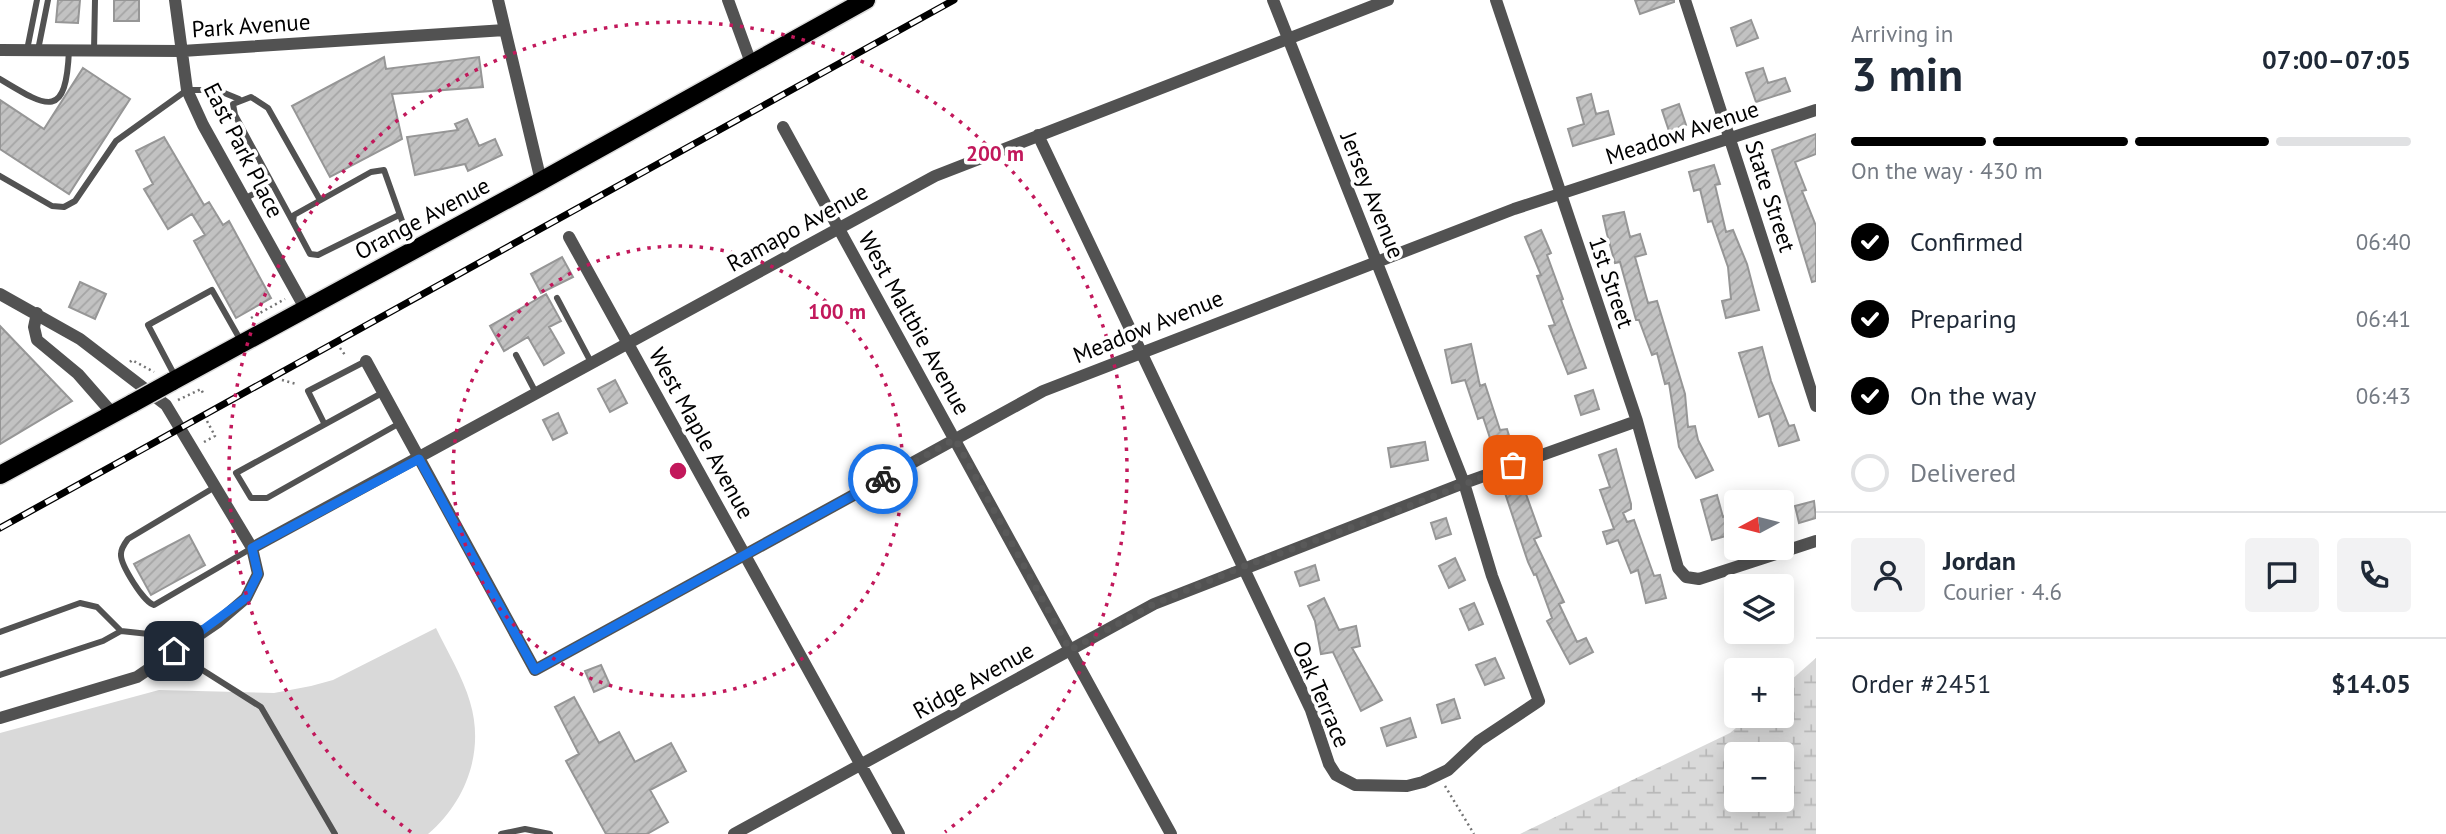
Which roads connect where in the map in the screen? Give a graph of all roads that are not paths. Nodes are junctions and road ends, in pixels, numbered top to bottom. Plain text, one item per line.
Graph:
1 (37, 0) edge
2 (48, 0) edge
3 (94, 0) edge
4 (176, 0) edge
5 (498, 0) edge
6 (728, 0) edge
7 (866, 0) edge
8 (1272, 0) edge
9 (1388, 0) edge
10 (1496, 0) edge
11 (1685, 0) edge
12 (505, 30) junction
13 (1287, 38) junction
14 (0, 50) edge
15 (33, 50) junction
16 (69, 51) junction
17 (94, 51) junction
18 (182, 51) junction
19 (751, 63) junction
20 (0, 79) edge
21 (187, 90) junction
22 (239, 99) junction
23 (1816, 110) edge
24 (783, 127) dead end
25 (1038, 135) junction
26 (1731, 139) junction
27 (0, 176) edge
28 (541, 181) junction
29 (272, 184) junction
30 (1560, 193) junction
31 (244, 200) junction
32 (320, 200) junction
33 (399, 215) junction
34 (293, 222) junction
35 (839, 228) junction
36 (569, 237) dead end
37 (412, 251) junction
38 (1376, 260) junction
39 (0, 294) edge
40 (557, 298) dead end
41 (305, 308) junction
42 (37, 313) junction
43 (242, 343) junction
44 (628, 344) junction
45 (1141, 351) junction
46 (516, 355) dead end
47 (366, 360) joint
48 (592, 363) junction
49 (174, 380) junction
50 (383, 393) junction
51 (537, 394) junction
52 (1433, 406) joint
53 (1816, 406) edge
54 (113, 414) junction
55 (1637, 421) junction
56 (324, 423) junction
57 (400, 423) junction
58 (955, 439) junction
59 (419, 459) junction
60 (0, 475) edge
61 (1464, 483) junction
62 (215, 487) junction
63 (1816, 541) edge
64 (252, 548) junction
65 (745, 555) junction
66 (1242, 567) junction
67 (210, 627) junction
68 (121, 631) junction
69 (0, 632) edge
70 (1070, 650) junction
71 (174, 651) junction
72 (0, 675) edge
73 (0, 718) edge
74 (862, 765) junction
75 (335, 834) edge
76 (501, 834) edge
77 (550, 834) edge
78 (734, 834) edge
79 (899, 834) edge
80 (1171, 834) edge

1 - 15 lane
2 - 15 lane
3 - 17 lane
4 - 18 street, East Park Place
5 - 12 street
6 - 19 street
7 - 19 main road, Orange Avenue
8 - 13 street, Jersey Avenue
9 - 13 street, Ramapo Avenue
10 - 30 street, 1st Street
11 - 26 street, State Street
12 - 18 street, Park Avenue
12 - 28 street
13 - 25 street, Ramapo Avenue
13 - 38 street, Jersey Avenue
14 - 15 street, Park Avenue
15 - 16 street, Park Avenue
16 - 17 street, Park Avenue
16 - 20 lane
17 - 18 street, Park Avenue
18 - 21 street, East Park Place
19 - 28 main road, Orange Avenue
21 - 22 lane
21 - 27 lane
21 - 31 street, East Park Place
22 - 29 lane
22 - 32 lane
23 - 26 street, Meadow Avenue
24 - 35 street, West Maltbie Avenue
25 - 35 street, Ramapo Avenue
25 - 45 street, Oak Terrace
26 - 30 street, Meadow Avenue
26 - 53 street, State Street
28 - 37 main road, Orange Avenue
29 - 31 lane
29 - 34 lane
30 - 38 street, Meadow Avenue
30 - 55 street, 1st Street
31 - 41 street, East Park Place
32 - 33 lane
32 - 34 lane
33 - 34 lane
33 - 37 lane
35 - 44 street, Ramapo Avenue
35 - 58 street, West Maltbie Avenue
36 - 44 street, West Maple Avenue
37 - 41 main road, Orange Avenue
38 - 45 street, Meadow Avenue
38 - 52 street, Jersey Avenue
39 - 42 street
40 - 48 lane
41 - 43 main road, Orange Avenue
42 - 54 street
42 - 62 street
43 - 49 main road, Orange Avenue
43 - 49 lane
44 - 48 street, Ramapo Avenue
44 - 65 street, West Maple Avenue
45 - 58 street, Meadow Avenue
45 - 66 street, Oak Terrace
46 - 51 lane
47 - 50 street
47 - 56 lane
48 - 51 street, Ramapo Avenue
49 - 54 main road, Orange Avenue, bridge
50 - 56 lane
50 - 57 street
51 - 59 street, Ramapo Avenue
52 - 61 street, Oak Terrace
54 - 60 main road, Orange Avenue
55 - 61 street, Ridge Avenue
55 - 63 street, 1st Street
56 - 57 lane
57 - 59 street
58 - 65 street, Meadow Avenue
58 - 70 street, West Maltbie Avenue
59 - 64 street, Ramapo Avenue
59 - 65 street, Meadow Avenue
61 - 66 street, Ridge Avenue
61 - 66 street, Oak Terrace
62 - 64 street
62 - 64 lane
64 - 67 street
65 - 74 street, West Maple Avenue
66 - 70 street, Ridge Avenue
67 - 68 lane
67 - 71 street
68 - 69 lane
68 - 72 lane
70 - 74 street, Ridge Avenue
70 - 80 street, West Maltbie Avenue
71 - 73 street
71 - 75 lane
74 - 78 street, Ridge Avenue
74 - 79 street, West Maple Avenue
76 - 77 lane

